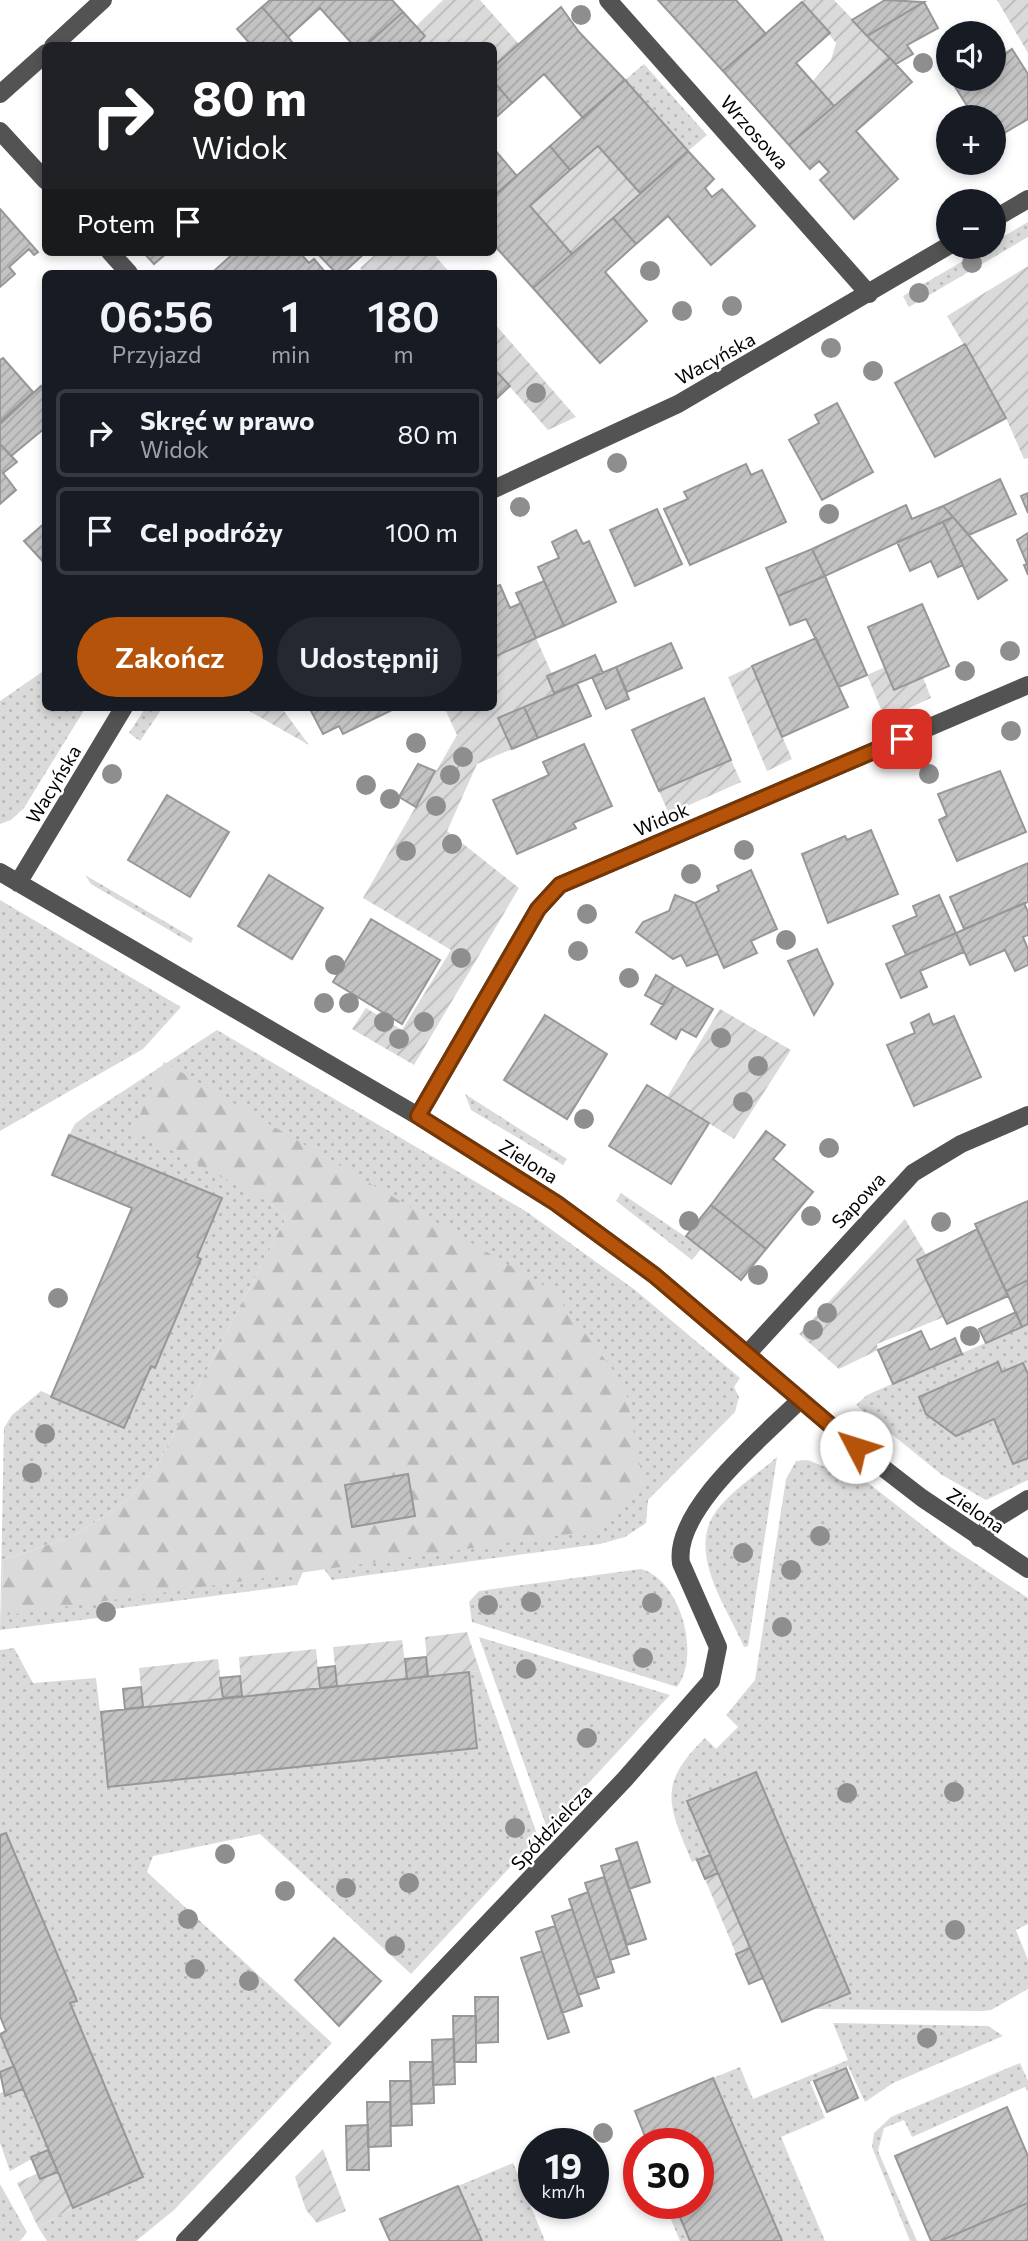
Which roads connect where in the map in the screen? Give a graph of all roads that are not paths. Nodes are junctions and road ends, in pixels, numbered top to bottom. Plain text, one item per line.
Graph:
1 (103, 0) edge
2 (608, 0) edge
3 (57, 42) edge
4 (42, 56) edge
5 (0, 94) edge
6 (0, 131) edge
7 (42, 177) edge
8 (1028, 199) edge
9 (1006, 212) edge
10 (936, 253) edge
11 (114, 256) edge
12 (126, 270) edge
13 (869, 294) junction
14 (497, 488) edge
15 (1028, 685) edge
16 (122, 711) edge
17 (0, 872) edge
18 (18, 883) junction
19 (1028, 1115) edge
20 (418, 1116) junction
21 (748, 1353) junction
22 (800, 1400) junction
23 (1028, 1499) edge
24 (979, 1538) junction
25 (1028, 1569) edge
26 (185, 2241) edge

1 - 3 street
2 - 13 street, Wrzosowa
4 - 5 street
6 - 7 street
8 - 9 street
10 - 13 street, Wacyńska
11 - 12 street
13 - 14 street, Wacyńska
15 - 20 street, Widok
16 - 18 street, Wacyńska
17 - 18 street, Zielona
18 - 20 street, Zielona
19 - 21 street, Sapowa
20 - 21 street, Zielona
21 - 22 street, Zielona
22 - 24 street, Zielona
22 - 26 street, Spółdzielcza
23 - 24 street
24 - 25 street, Zielona

